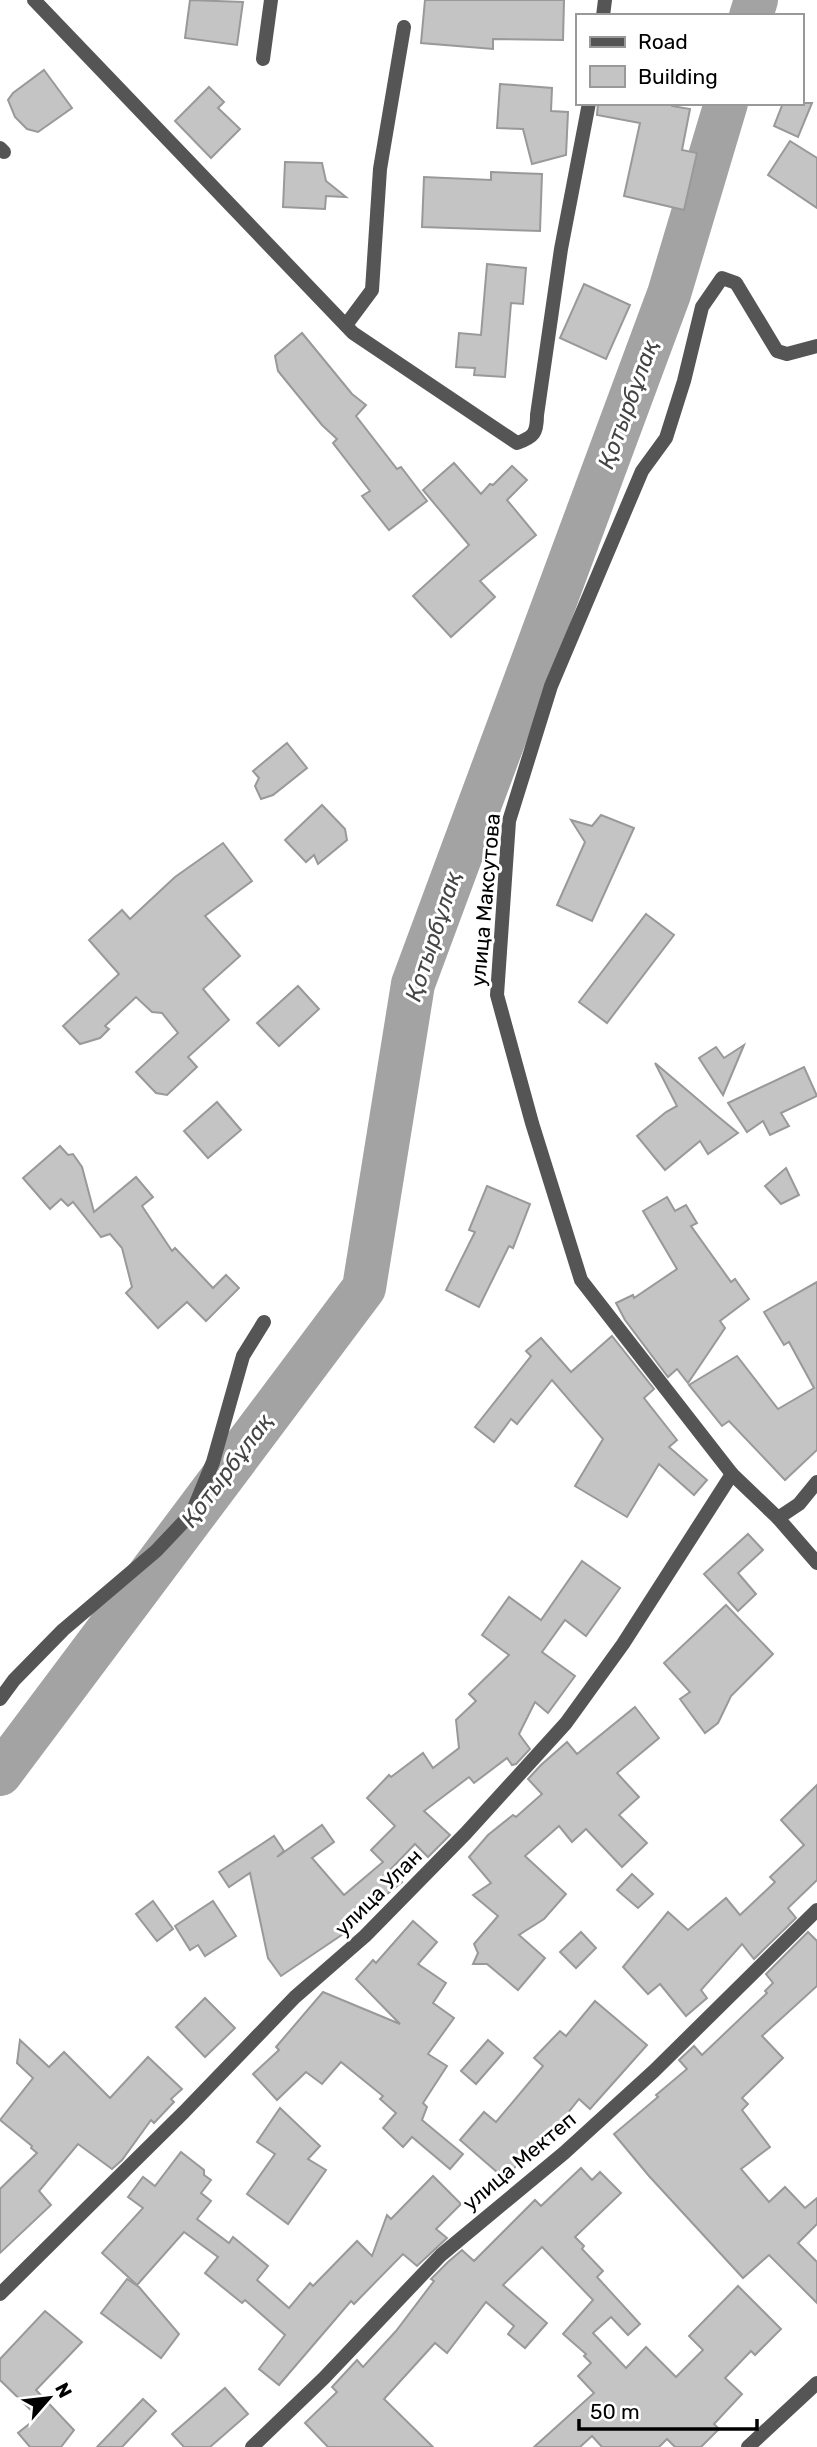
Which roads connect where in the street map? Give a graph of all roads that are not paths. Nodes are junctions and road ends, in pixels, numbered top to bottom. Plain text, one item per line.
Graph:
1 (34, 0) edge
2 (271, 0) edge
3 (404, 27) dead end
4 (263, 59) dead end
5 (589, 105) edge
6 (346, 325) junction
7 (817, 346) edge
8 (264, 1322) dead end
9 (732, 1474) junction
10 (817, 1482) edge
11 (778, 1518) junction
12 (817, 1563) edge
13 (0, 1699) edge
14 (817, 1910) edge
15 (0, 2294) edge
16 (817, 2384) edge
17 (252, 2447) edge
18 (748, 2447) edge

1 - 6 street
2 - 4 street
3 - 6 street
5 - 6 street
7 - 9 street, улица Максутова
8 - 13 street
9 - 11 street, улица Максутова
9 - 15 street, улица Улан
10 - 11 street
11 - 12 street, улица Максутова
14 - 17 street, улица Мектеп
16 - 18 street

